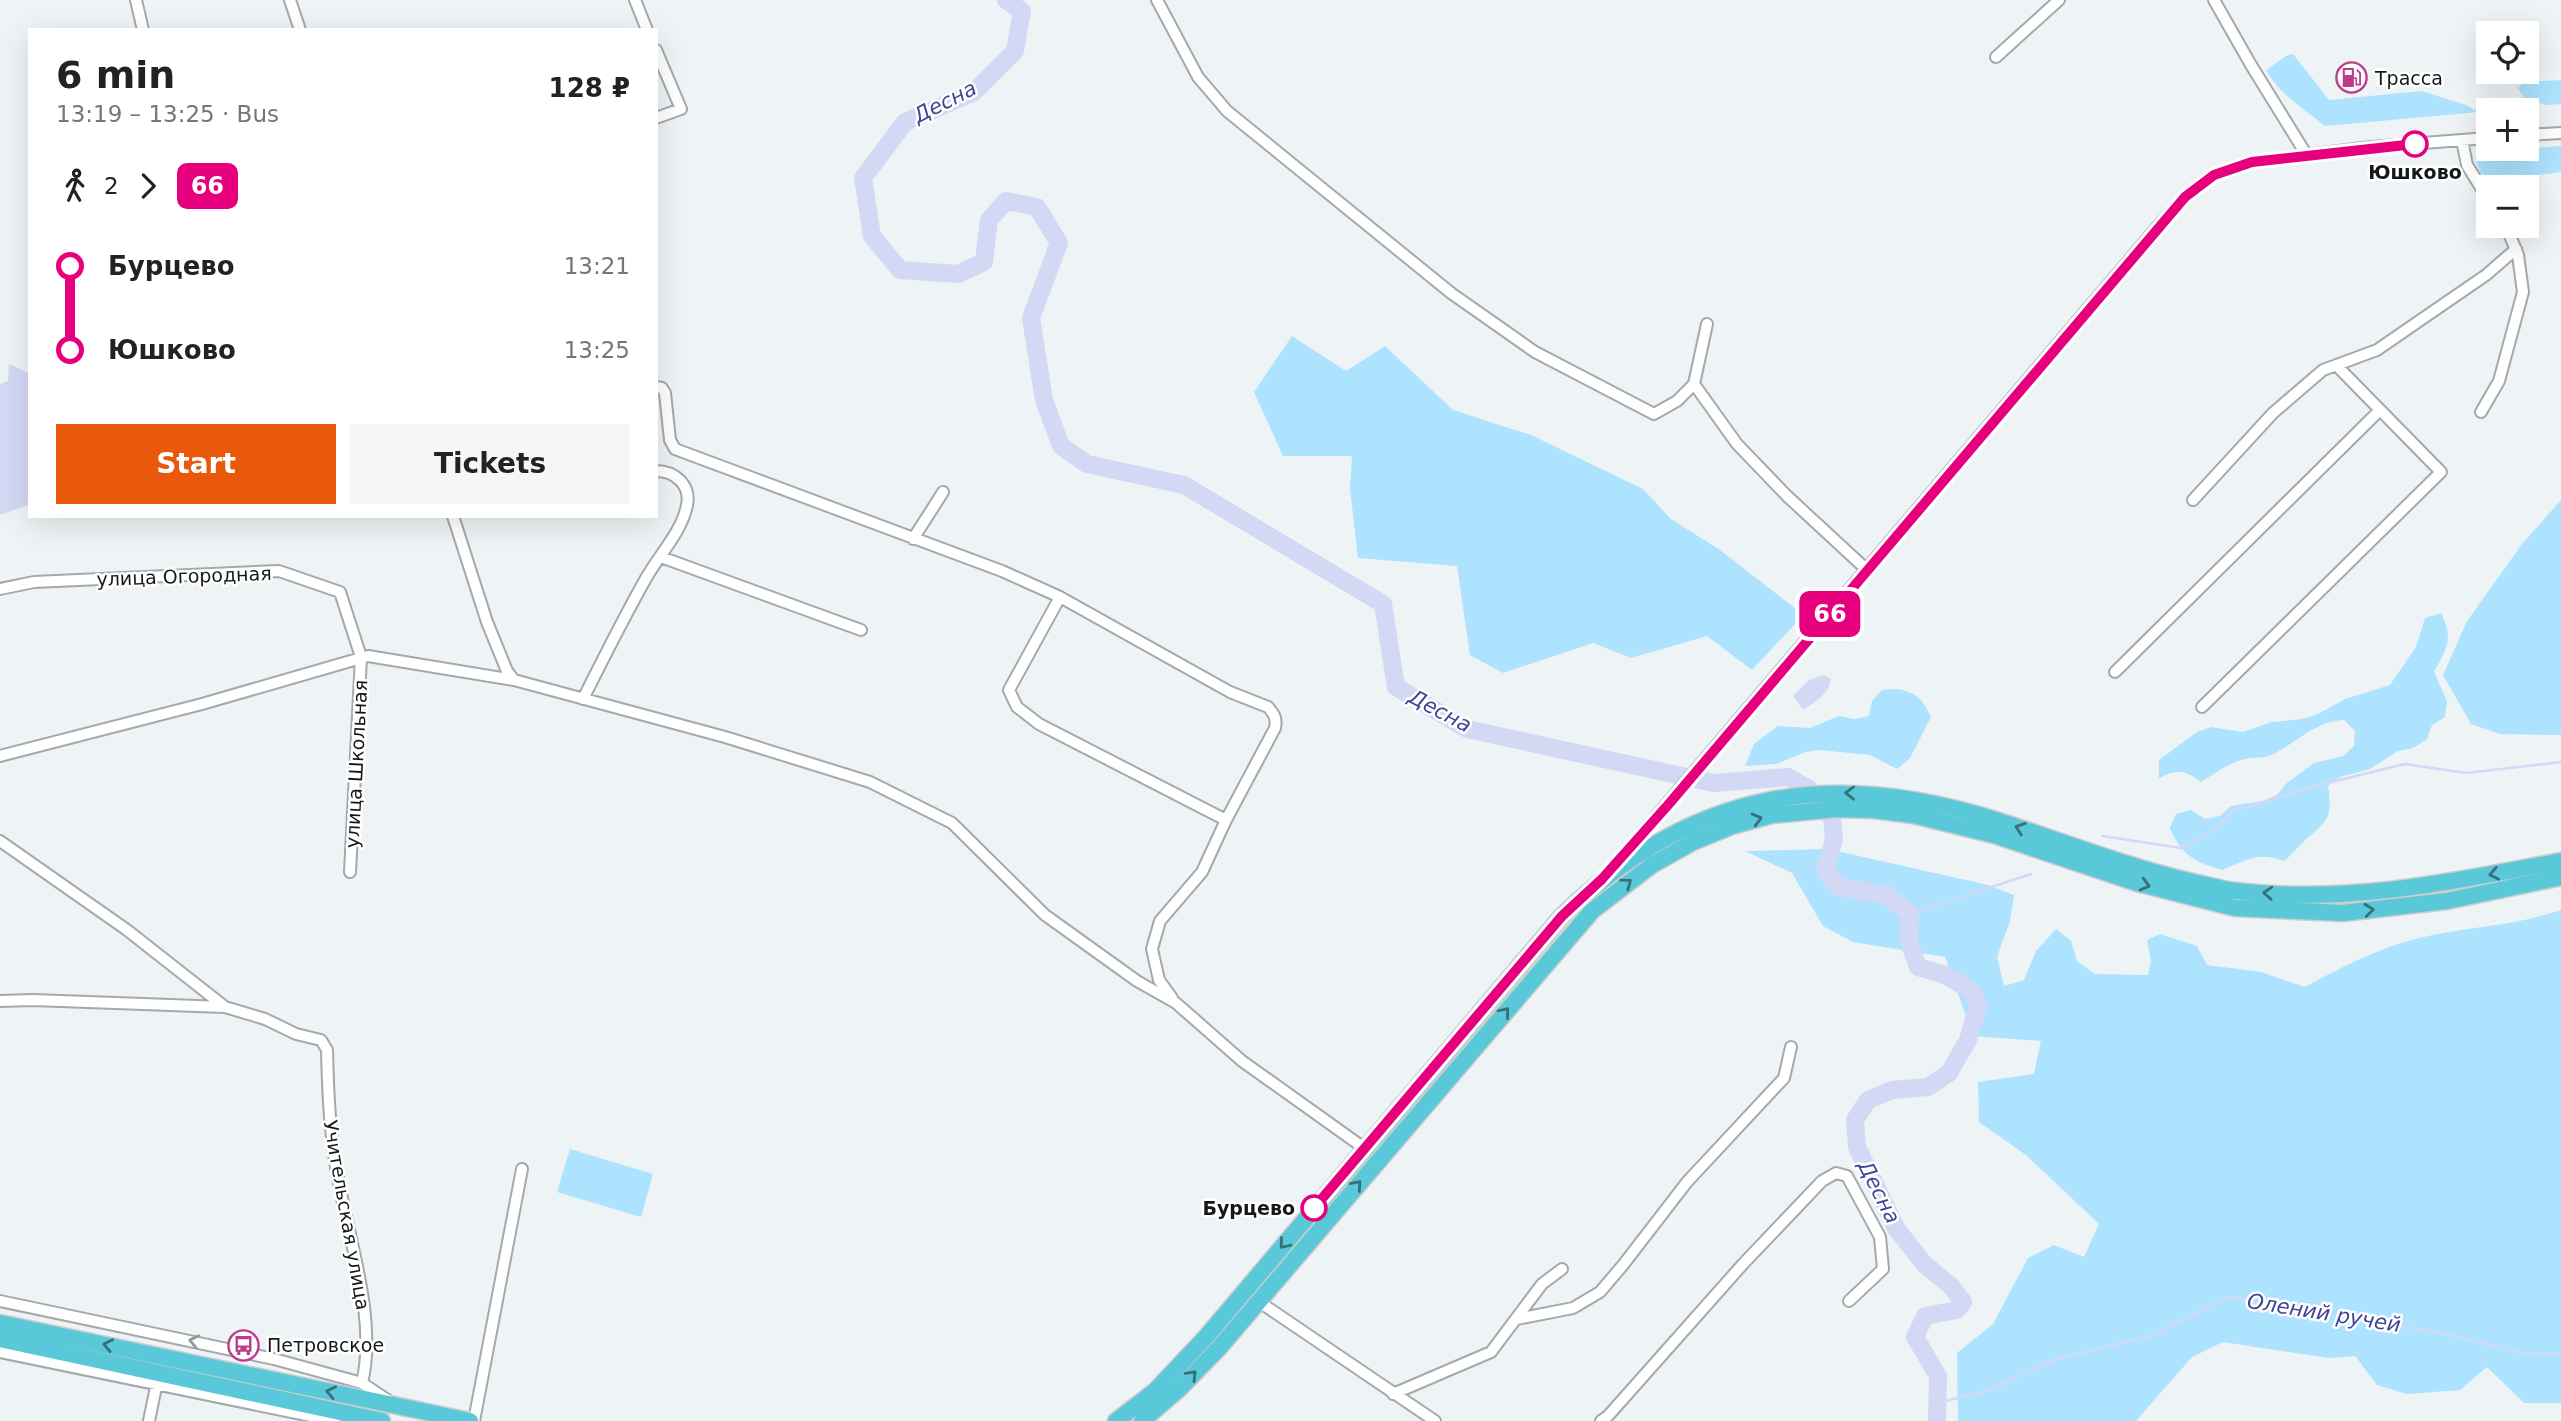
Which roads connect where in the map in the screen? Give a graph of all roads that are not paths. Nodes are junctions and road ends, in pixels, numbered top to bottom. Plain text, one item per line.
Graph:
1 (136, 0) edge
2 (290, 0) edge
3 (635, 0) edge
4 (1157, 0) edge
5 (2059, 0) edge
6 (2214, 0) edge
7 (143, 28) edge
8 (299, 28) edge
9 (647, 28) edge
10 (658, 55) edge
11 (1996, 57) dead end
12 (658, 117) edge
13 (2561, 133) edge
14 (2539, 134) edge
15 (2476, 139) edge
16 (2462, 140) junction
17 (2306, 154) junction
18 (2476, 179) edge
19 (2511, 238) edge
20 (2516, 249) junction
21 (1707, 324) dead end
22 (2336, 365) junction
23 (1694, 384) junction
24 (658, 387) edge
25 (2380, 410) junction
26 (2481, 412) dead end
27 (658, 472) edge
28 (943, 492) dead end
29 (2193, 500) dead end
30 (455, 518) edge
31 (913, 539) junction
32 (661, 557) junction
33 (1867, 570) junction
34 (0, 589) edge
35 (1060, 597) junction
36 (861, 631) dead end
37 (361, 657) junction
38 (2115, 672) dead end
39 (514, 680) junction
40 (583, 699) junction
41 (2203, 707) dead end
42 (0, 756) edge
43 (1916, 807) junction
44 (1226, 820) junction
45 (1688, 835) junction
46 (0, 841) edge
47 (2561, 861) edge
48 (350, 872) dead end
49 (2561, 877) edge
50 (1602, 879) junction
51 (0, 1002) edge
52 (1176, 1003) junction
53 (225, 1007) junction
54 (1791, 1047) dead end
55 (1364, 1148) junction
56 (522, 1169) dead end
57 (1562, 1269) dead end
58 (0, 1301) edge
59 (1258, 1301) junction
60 (1849, 1301) dead end
61 (1517, 1318) junction
62 (0, 1323) edge
63 (0, 1339) edge
64 (0, 1352) edge
65 (157, 1382) junction
66 (362, 1383) junction
67 (1393, 1394) junction
68 (398, 1406) junction
69 (149, 1421) edge
70 (335, 1421) edge
71 (382, 1421) edge
72 (472, 1421) edge
73 (1116, 1421) edge
74 (1142, 1421) edge
75 (1435, 1421) edge
76 (1601, 1421) edge

1 - 7 street
2 - 8 street
3 - 9 street
4 - 23 street
5 - 11 street
6 - 17 street
10 - 12 street
13 - 14 street
15 - 16 street
16 - 17 street
16 - 18 street
17 - 33 street
19 - 20 street
20 - 22 street
20 - 26 street
21 - 23 street
22 - 25 street
22 - 29 street
23 - 33 street
24 - 31 street
25 - 38 street
25 - 41 street
27 - 32 street
28 - 31 street
30 - 39 street
31 - 35 street
32 - 36 street
32 - 40 street
33 - 50 street
34 - 37 street, улица Огородная
35 - 44 street
35 - 44 street
37 - 39 street
37 - 42 street
37 - 48 street, улица Школьная
39 - 40 street
40 - 52 street
43 - 45 highway
47 -> 43 highway
43 -> 49 highway
44 - 52 street
45 - 50 highway
59 -> 45 highway
46 - 53 street
50 - 55 highway
51 - 53 street, Учительская улица
52 - 55 street
53 - 66 street, Учительская улица
54 - 61 street
55 -> 73 highway
56 - 72 street
57 - 61 street
66 -> 58 street
59 - 67 street
74 -> 59 highway
60 - 76 street
61 - 67 street
68 -> 62 highway
63 - 71 highway
64 - 65 street
65 - 69 street
65 - 70 street
66 - 68 street
67 - 75 street
68 - 72 highway

